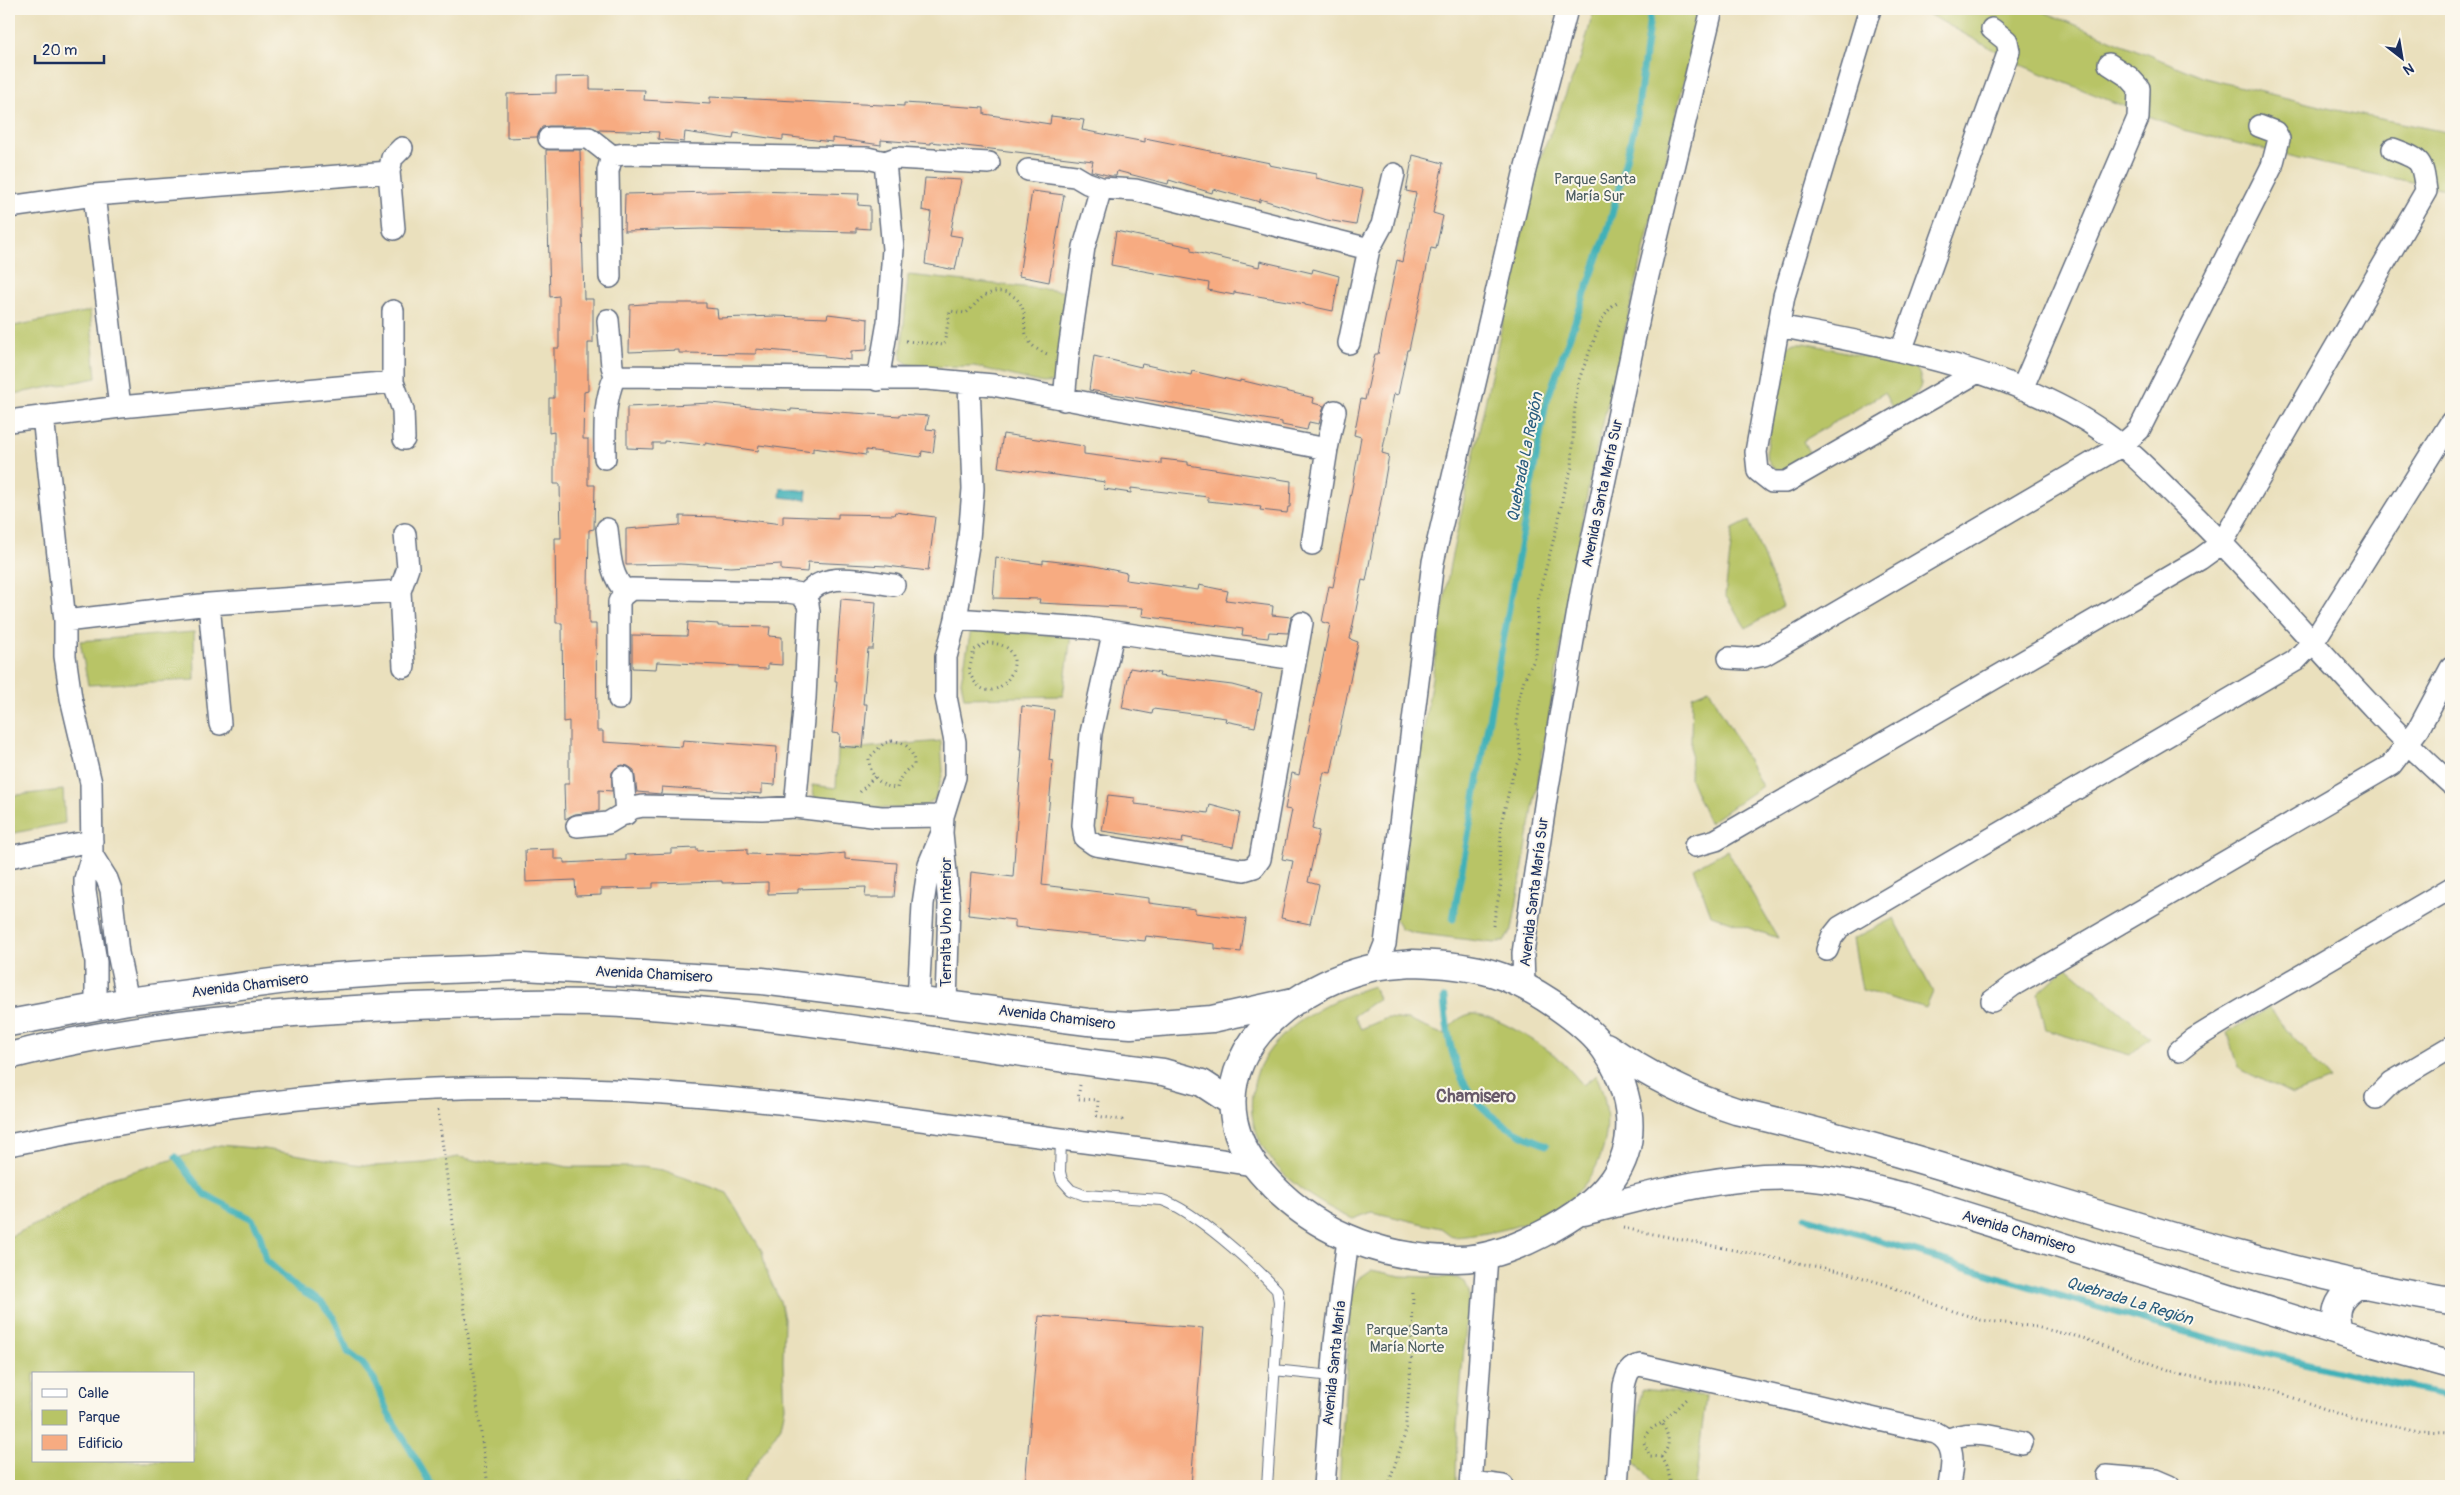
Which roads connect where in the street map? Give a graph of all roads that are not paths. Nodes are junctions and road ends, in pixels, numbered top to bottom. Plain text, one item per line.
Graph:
1 (1567, 9) edge
2 (1712, 9) edge
3 (1870, 9) edge
4 (1992, 29) dead end
5 (2109, 64) dead end
6 (2259, 126) dead end
7 (549, 138) dead end
8 (402, 148) dead end
9 (2393, 149) dead end
10 (612, 156) junction
11 (885, 162) junction
12 (989, 163) dead end
13 (1028, 170) dead end
14 (389, 172) junction
15 (1394, 174) dead end
16 (1101, 188) junction
17 (94, 195) junction
18 (9, 208) edge
19 (394, 229) dead end
20 (1369, 249) junction
21 (610, 277) dead end
22 (393, 311) dead end
23 (608, 320) dead end
24 (1779, 326) junction
25 (1349, 343) dead end
26 (1901, 350) junction
27 (1976, 373) junction
28 (615, 376) junction
29 (878, 380) junction
30 (393, 382) junction
31 (969, 383) junction
32 (2022, 389) junction
33 (1064, 400) junction
34 (120, 407) junction
35 (1335, 411) dead end
36 (43, 416) junction
37 (9, 421) edge
38 (2451, 422) edge
39 (404, 438) dead end
40 (2121, 446) junction
41 (1327, 450) junction
42 (605, 458) dead end
43 (607, 529) dead end
44 (404, 534) dead end
45 (2222, 543) junction
46 (1312, 544) dead end
47 (894, 585) dead end
48 (400, 591) junction
49 (626, 592) junction
50 (804, 598) junction
51 (209, 604) junction
52 (956, 619) junction
53 (66, 622) junction
54 (1302, 623) dead end
55 (1113, 634) junction
56 (2314, 641) junction
57 (1729, 658) dead end
58 (1295, 659) junction
59 (404, 667) dead end
60 (2451, 668) edge
61 (619, 698) dead end
62 (220, 724) dead end
63 (2408, 745) junction
64 (623, 777) dead end
65 (2451, 784) edge
66 (795, 807) junction
67 (626, 814) junction
68 (943, 824) junction
69 (576, 826) dead end
70 (1695, 846) dead end
71 (92, 848) junction
72 (9, 857) edge
73 (2451, 888) edge
74 (1827, 950) dead end
75 (1376, 967) junction
76 (1524, 984) junction
77 (1298, 1000) junction
78 (128, 1001) junction
79 (918, 1001) junction
80 (1992, 1001) dead end
81 (946, 1003) junction
82 (96, 1007) junction
83 (9, 1023) edge
84 (1598, 1040) junction
85 (2451, 1047) edge
86 (2179, 1051) dead end
87 (9, 1056) edge
88 (2376, 1098) dead end
89 (1231, 1102) junction
90 (1061, 1139) junction
91 (9, 1145) edge
92 (1253, 1165) junction
93 (1578, 1213) junction
94 (1348, 1239) junction
95 (1488, 1256) junction
96 (2360, 1283) junction
97 (2451, 1301) edge
98 (2340, 1332) junction
99 (2451, 1365) edge
100 (1274, 1370) junction
101 (1332, 1376) junction
102 (1946, 1441) junction
103 (2022, 1444) dead end
104 (2107, 1476) dead end
105 (1471, 1484) edge
106 (1267, 1486) edge
107 (1324, 1486) edge
108 (1503, 1486) edge
109 (1617, 1486) edge
110 (1949, 1486) edge
111 (2169, 1486) edge

1 - 75 street
2 - 76 street, Avenida Santa María Sur
3 - 24 street
4 - 26 street
5 - 32 street
6 - 40 street
7 - 10 street
8 - 14 street
9 - 45 street
10 - 11 street
10 - 21 street
11 - 12 street
11 - 29 street
13 - 16 street
14 - 17 street
14 - 19 street
15 - 20 street
16 - 20 street
16 - 33 street
17 - 18 street
17 - 34 street
20 - 25 street
22 - 30 street
23 - 28 street
24 - 26 street
24 - 27 street
26 - 27 street
27 - 32 street
28 - 29 street
28 - 42 street
29 - 31 street
30 - 34 street
30 - 39 street
31 - 33 street
31 - 52 street
32 - 40 street
33 - 41 street
34 - 36 street
35 - 41 street
36 - 37 street
36 - 53 street
38 - 56 street
40 - 45 street
40 - 57 street
41 - 46 street
43 - 49 street
44 - 48 street
45 - 56 street
45 - 70 street
47 - 50 street
48 - 51 street
48 - 59 street
49 - 50 street
49 - 61 street
50 - 66 street
51 - 53 street
51 - 62 street
52 - 55 street
52 - 68 street
53 - 71 street
54 - 58 street
55 - 58 street
55 - 58 street
56 - 63 street
56 - 74 street
60 - 63 street
63 - 65 street
63 - 80 street
64 - 67 street
66 - 67 street
66 - 68 street
67 - 69 street
68 - 79 street, Terralta Uno Interior
68 - 81 street, Terralta Uno Interior
71 - 72 street
71 - 78 street
71 - 82 street
73 - 86 street
75 - 76 street
75 - 77 street
76 - 84 street
77 - 81 street, Avenida Chamisero
77 - 89 street
78 - 79 street, Avenida Chamisero
78 - 82 street, Avenida Chamisero
79 - 81 street, Avenida Chamisero
82 - 83 street, Avenida Chamisero
84 - 93 street
84 - 96 street
85 - 88 street
87 - 89 street, Avenida Chamisero
89 - 92 street
90 - 91 street
90 - 92 street
90 - 100 lane
92 - 94 street
93 - 95 street
93 - 98 street, Avenida Chamisero
94 - 95 street
94 - 101 street, Avenida Santa María
95 - 105 street
96 - 97 street
96 - 98 street
98 - 99 street, Avenida Chamisero
100 - 101 lane
100 - 106 lane
101 - 107 street, Avenida Santa María
102 - 103 street
102 - 109 street
102 - 110 street
104 - 111 street
105 - 108 street

